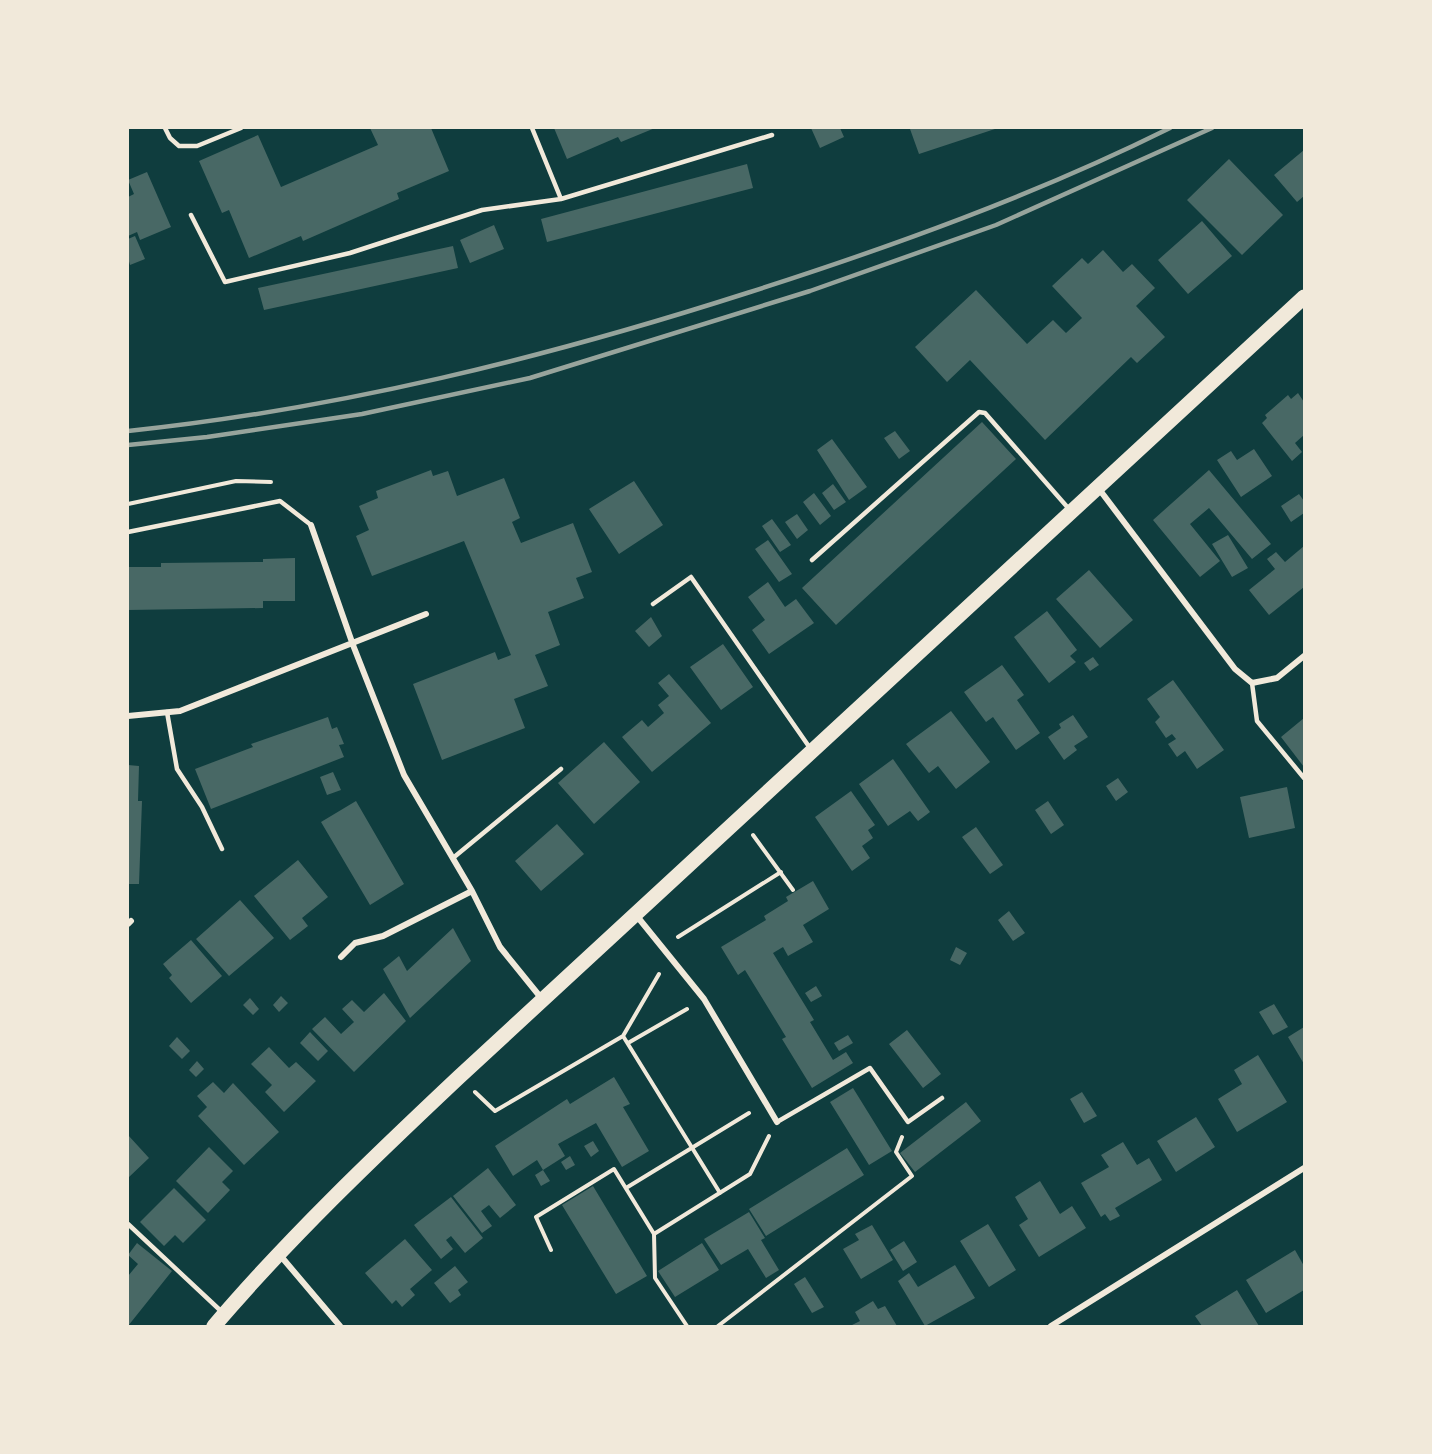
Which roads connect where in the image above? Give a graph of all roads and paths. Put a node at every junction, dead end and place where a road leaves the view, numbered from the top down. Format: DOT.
graph roads {
  1 [pos="165,128"];
  2 [pos="241,128"];
  3 [pos="532,128"];
  4 [pos="772,135"];
  5 [pos="561,199"];
  6 [pos="191,215"];
  7 [pos="1305,297"];
  8 [pos="1099,489"];
  9 [pos="1073,513"];
  10 [pos="311,525"];
  11 [pos="128,532"];
  12 [pos="812,560"];
  13 [pos="653,604"];
  14 [pos="426,614"];
  15 [pos="353,645"];
  16 [pos="1305,656"];
  17 [pos="1252,683"];
  18 [pos="167,712"];
  19 [pos="128,716"];
  20 [pos="812,751"];
  21 [pos="561,769"];
  22 [pos="1305,778"];
  23 [pos="740,817"];
  24 [pos="222,849"];
  25 [pos="453,858"];
  26 [pos="781,872"];
  27 [pos="793,890"];
  28 [pos="472,891"];
  29 [pos="635,914"];
  30 [pos="663,946"];
  31 [pos="670,954"];
  32 [pos="341,957"];
  33 [pos="542,999"];
  34 [pos="704,999"];
  35 [pos="623,1036"];
  36 [pos="628,1043"];
  37 [pos="459,1077"];
  38 [pos="942,1098"];
  39 [pos="766,1103"];
  40 [pos="777,1122"];
  41 [pos="908,1122"];
  42 [pos="692,1148"];
  43 [pos="1305,1168"];
  44 [pos="626,1188"];
  45 [pos="720,1193"];
  46 [pos="128,1224"];
  47 [pos="654,1234"];
  48 [pos="551,1250"];
  49 [pos="279,1254"];
  50 [pos="225,1314"];
  51 [pos="214,1326"];
  52 [pos="340,1326"];
  53 [pos="687,1326"];
  54 [pos="718,1326"];
  55 [pos="1051,1326"];
  1 -- 2 [label="lane"];
  3 -- 5 [label="lane"];
  4 -- 5 [label="lane"];
  5 -- 6 [label="lane"];
  7 -- 8 [label="main road"];
  8 -- 9 [label="main road"];
  8 -- 17 [label="street"];
  9 -- 12 [label="lane"];
  9 -- 20 [label="main road"];
  10 -- 11 [label="lane"];
  10 -- 15 [label="street"];
  13 -- 20 [label="lane"];
  14 -- 15 [label="street"];
  15 -- 18 [label="street"];
  15 -- 25 [label="street"];
  16 -- 17 [label="street"];
  17 -- 22 [label="lane"];
  18 -- 19 [label="street"];
  18 -- 24 [label="lane"];
  20 -- 23 [label="main road"];
  21 -- 25 [label="lane"];
  23 -- 26 [label="path"];
  23 -- 29 [label="main road"];
  25 -- 28 [label="street"];
  26 -- 27 [label="path"];
  26 -- 30 [label="path"];
  28 -- 32 [label="street"];
  28 -- 33 [label="street"];
  29 -- 30 [label="street"];
  29 -- 33 [label="main road"];
  30 -- 31 [label="street"];
  31 -- 34 [label="street"];
  31 -- 35 [label="path"];
  33 -- 37 [label="main road"];
  34 -- 36 [label="path"];
  34 -- 39 [label="street"];
  35 -- 36 [label="path"];
  35 -- 37 [label="path"];
  36 -- 42 [label="path"];
  37 -- 49 [label="main road"];
  38 -- 41 [label="lane"];
  39 -- 40 [label="street"];
  39 -- 42 [label="path"];
  40 -- 41 [label="lane"];
  40 -- 45 [label="path"];
  41 -- 54 [label="path"];
  42 -- 44 [label="path"];
  42 -- 45 [label="path"];
  43 -- 55 [label="street"];
  44 -- 47 [label="path"];
  44 -- 48 [label="path"];
  45 -- 47 [label="path"];
  46 -- 50 [label="lane"];
  47 -- 53 [label="path"];
  49 -- 50 [label="main road"];
  49 -- 52 [label="street"];
  50 -- 51 [label="main road"];
}
